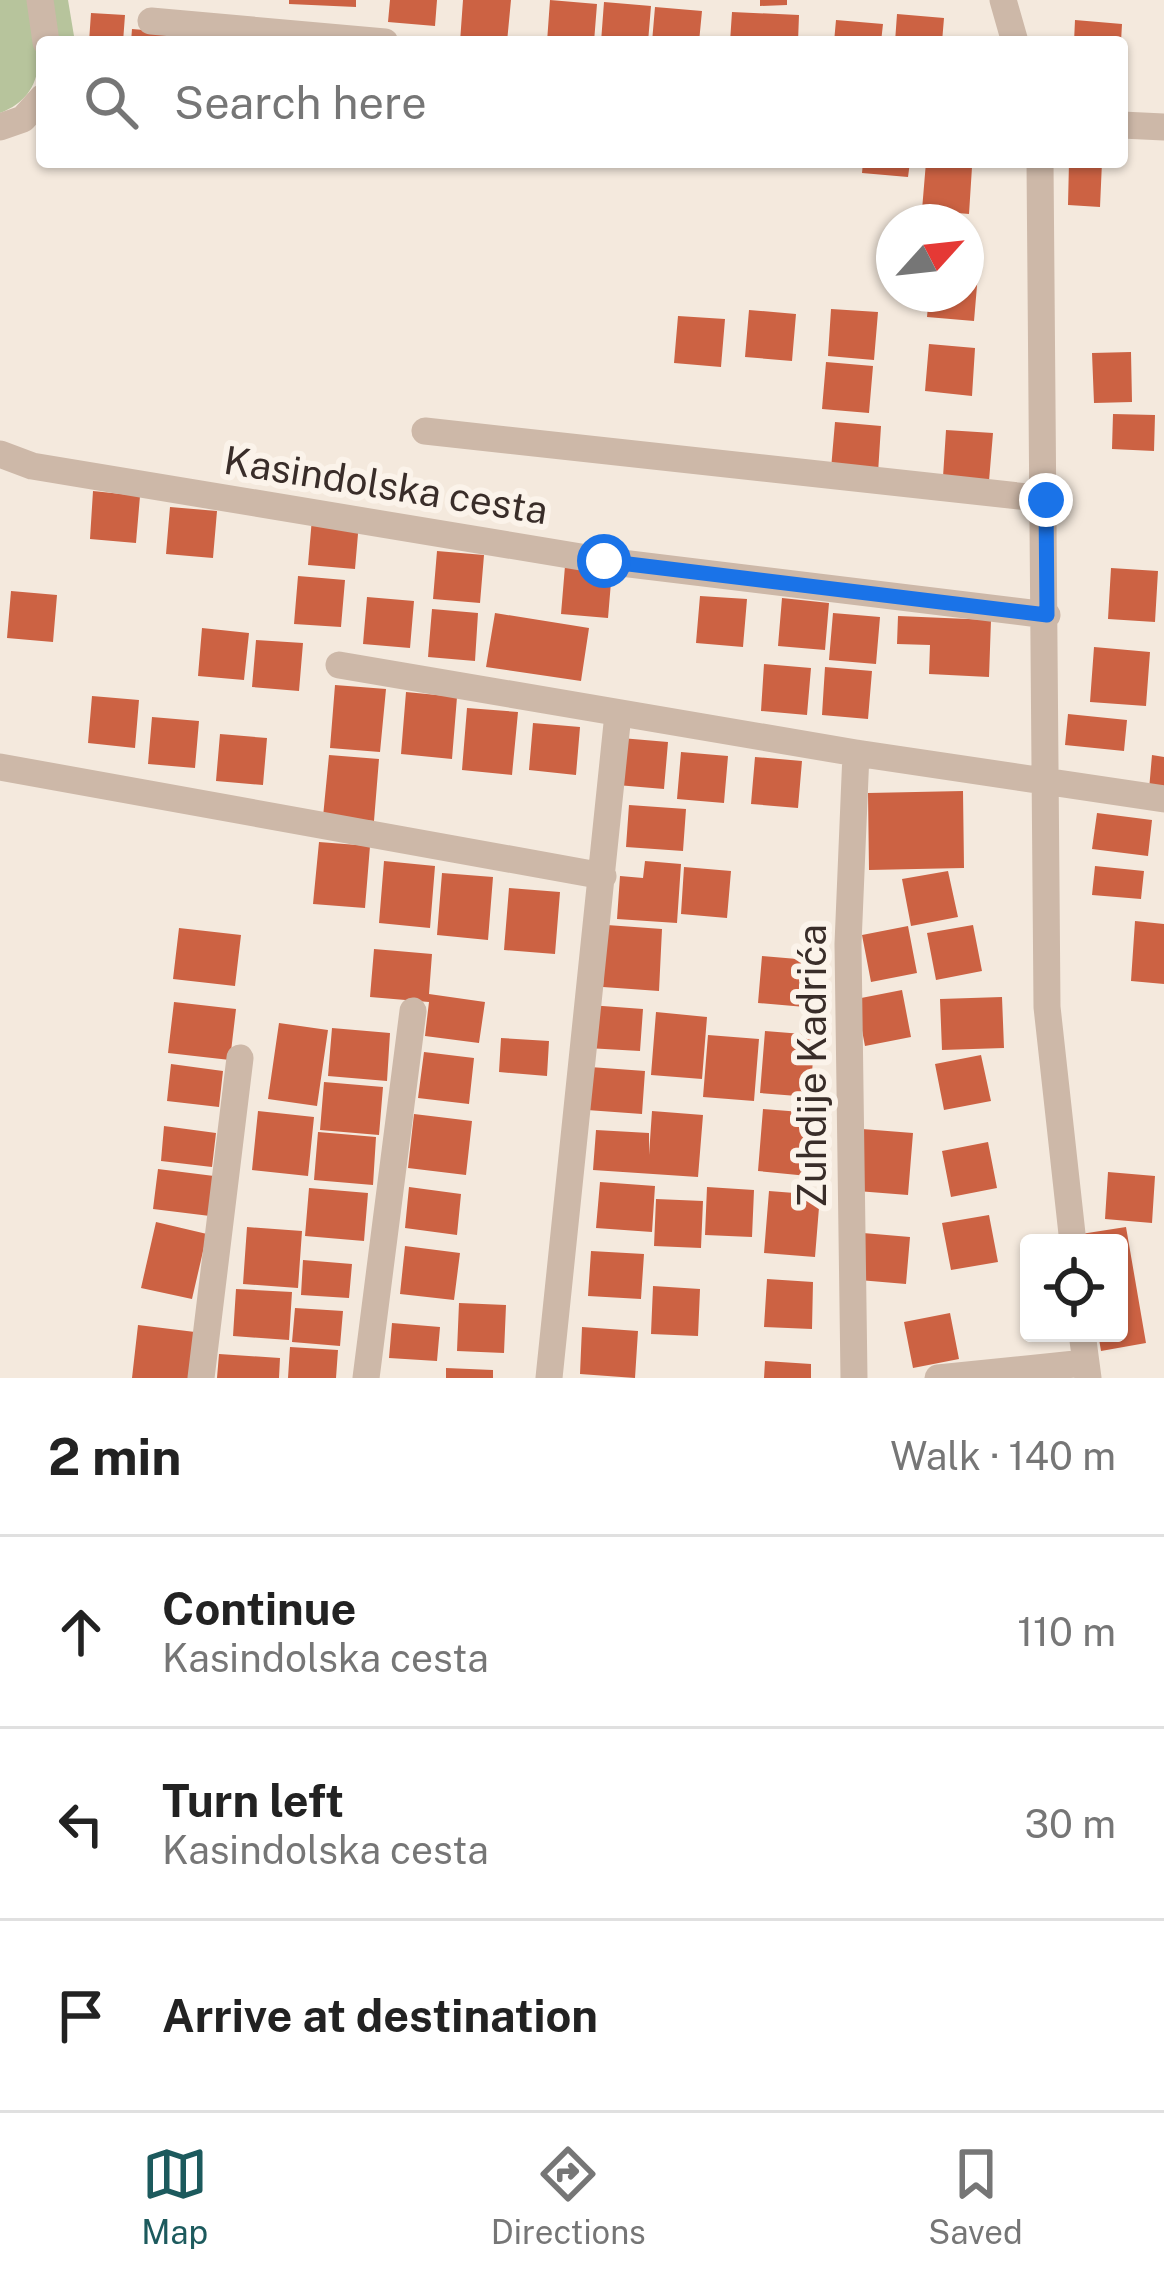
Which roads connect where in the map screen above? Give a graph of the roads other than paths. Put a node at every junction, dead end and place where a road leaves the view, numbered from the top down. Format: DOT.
graph roads {
  1 [pos="40,0"];
  2 [pos="1003,0"];
  3 [pos="151,21"];
  4 [pos="45,36"];
  5 [pos="318,36"];
  6 [pos="1013,36"];
  7 [pos="36,105"];
  8 [pos="1128,125"];
  9 [pos="0,127"];
  10 [pos="1164,128"];
  11 [pos="1040,168"];
  12 [pos="425,430"];
  13 [pos="0,454"];
  14 [pos="1046,500"];
  15 [pos="1047,615"];
  16 [pos="339,665"];
  17 [pos="618,714"];
  18 [pos="856,753"];
  19 [pos="0,767"];
  20 [pos="1045,781"];
  21 [pos="1164,799"];
  22 [pos="603,876"];
  23 [pos="413,1011"];
  24 [pos="240,1058"];
  25 [pos="1071,1234"];
  26 [pos="1087,1370"];
  27 [pos="201,1378"];
  28 [pos="366,1378"];
  29 [pos="549,1378"];
  30 [pos="854,1378"];
  31 [pos="938,1378"];
  1 -- 4 [label="street"];
  2 -- 6 [label="street"];
  3 -- 5 [label="street"];
  7 -- 9 [label="street"];
  8 -- 10 [label="street"];
  11 -- 14 [label="street"];
  12 -- 14 [label="street"];
  13 -- 15 [label="street, Kasindolska cesta"];
  14 -- 15 [label="street"];
  15 -- 20 [label="street"];
  16 -- 17 [label="street"];
  17 -- 18 [label="street"];
  17 -- 22 [label="street"];
  18 -- 20 [label="street"];
  18 -- 30 [label="street, Zuhdije Kadrića"];
  19 -- 22 [label="street"];
  20 -- 21 [label="street"];
  20 -- 25 [label="street"];
  22 -- 29 [label="street"];
  23 -- 28 [label="street"];
  24 -- 27 [label="street"];
  26 -- 31 [label="street"];
}
